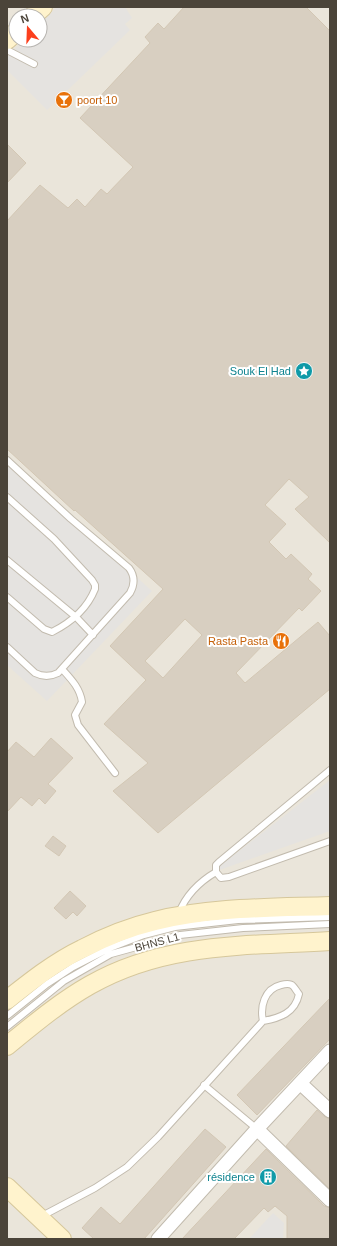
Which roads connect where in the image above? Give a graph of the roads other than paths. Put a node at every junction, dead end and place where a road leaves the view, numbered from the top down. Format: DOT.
graph roads {
  1 [pos="7,50"];
  2 [pos="34,64"];
  3 [pos="7,460"];
  4 [pos="7,497"];
  5 [pos="7,560"];
  6 [pos="7,597"];
  7 [pos="76,617"];
  8 [pos="93,635"];
  9 [pos="7,647"];
  10 [pos="62,669"];
  11 [pos="330,770"];
  12 [pos="115,773"];
  13 [pos="330,841"];
  14 [pos="216,872"];
  15 [pos="330,906"];
  16 [pos="178,916"];
  17 [pos="330,917"];
  18 [pos="330,924"];
  19 [pos="330,941"];
  20 [pos="7,1000"];
  21 [pos="7,1016"];
  22 [pos="263,1021"];
  23 [pos="7,1027"];
  24 [pos="7,1046"];
  25 [pos="330,1051"];
  26 [pos="300,1083"];
  27 [pos="204,1085"];
  28 [pos="330,1111"];
  29 [pos="257,1129"];
  30 [pos="7,1187"];
  31 [pos="330,1200"];
  32 [pos="40,1218"];
  33 [pos="62,1239"];
  34 [pos="158,1239"];
  1 -- 2 [label="lane"];
  3 -- 8 [label="lane"];
  4 -- 7 [label="lane"];
  5 -- 7 [label="lane"];
  6 -- 7 [label="lane"];
  7 -- 8 [label="lane"];
  8 -- 10 [label="lane"];
  9 -- 10 [label="lane"];
  10 -- 12 [label="lane"];
  11 -- 14 [label="lane"];
  13 -- 14 [label="lane"];
  14 -- 16 [label="lane"];
  15 -- 16 [label="street"];
  16 -- 20 [label="street"];
  17 -- 21 [label="lane, BHNS L1"];
  18 -- 23 [label="lane, BHNS L1"];
  19 -- 24 [label="street"];
  22 -- 22 [label="lane"];
  22 -- 27 [label="lane"];
  25 -- 26 [label="street"];
  26 -- 28 [label="street"];
  26 -- 29 [label="street"];
  27 -- 29 [label="lane"];
  27 -- 32 [label="lane"];
  29 -- 31 [label="street"];
  29 -- 34 [label="street"];
  30 -- 32 [label="street"];
  32 -- 33 [label="street"];
}
